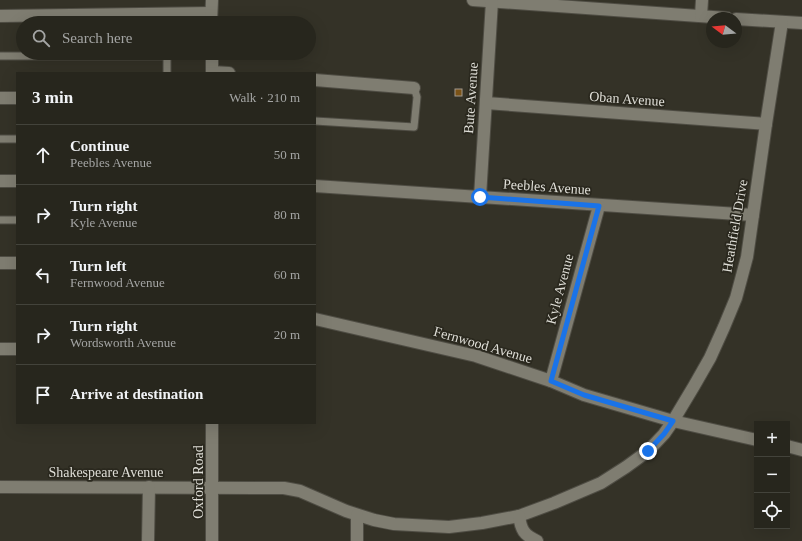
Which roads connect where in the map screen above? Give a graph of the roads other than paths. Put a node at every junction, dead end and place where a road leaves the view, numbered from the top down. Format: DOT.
graph roads {
  1 [pos="212,0"];
  2 [pos="473,0"];
  3 [pos="702,0"];
  4 [pos="492,1"];
  5 [pos="0,16"];
  6 [pos="16,16"];
  7 [pos="211,16"];
  8 [pos="701,16"];
  9 [pos="706,16"];
  10 [pos="742,19"];
  11 [pos="782,22"];
  12 [pos="802,23"];
  13 [pos="0,56"];
  14 [pos="16,56"];
  15 [pos="167,60"];
  16 [pos="212,60"];
  17 [pos="167,72"];
  18 [pos="212,72"];
  19 [pos="316,80"];
  20 [pos="414,88"];
  21 [pos="0,98"];
  22 [pos="16,98"];
  23 [pos="486,103"];
  24 [pos="316,121"];
  25 [pos="766,124"];
  26 [pos="0,139"];
  27 [pos="16,139"];
  28 [pos="0,181"];
  29 [pos="16,181"];
  30 [pos="316,186"];
  31 [pos="480,197"];
  32 [pos="599,206"];
  33 [pos="753,215"];
  34 [pos="0,220"];
  35 [pos="16,220"];
  36 [pos="0,263"];
  37 [pos="16,263"];
  38 [pos="316,319"];
  39 [pos="0,349"];
  40 [pos="16,349"];
  41 [pos="551,381"];
  42 [pos="673,421"];
  43 [pos="212,424"];
  44 [pos="754,439"];
  45 [pos="790,447"];
  46 [pos="802,450"];
  47 [pos="0,487"];
  48 [pos="149,487"];
  49 [pos="213,488"];
  50 [pos="357,515"];
  51 [pos="519,516"];
  52 [pos="525,538"];
  53 [pos="148,541"];
  54 [pos="212,541"];
  55 [pos="357,541"];
  56 [pos="537,541"];
  1 -- 7 [label="street"];
  2 -- 4 [label="street"];
  3 -- 8 [label="street"];
  4 -- 8 [label="street"];
  4 -- 23 [label="street, Bute Avenue"];
  5 -- 6 [label="street"];
  8 -- 9 [label="street"];
  10 -- 11 [label="street"];
  11 -- 12 [label="street"];
  11 -- 25 [label="street, Heathfield Drive"];
  13 -- 14 [label="lane"];
  15 -- 17 [label="lane"];
  16 -- 18 [label="street"];
  19 -- 20 [label="street"];
  20 -- 24 [label="lane"];
  21 -- 22 [label="street"];
  23 -- 25 [label="street, Oban Avenue"];
  23 -- 31 [label="street, Bute Avenue"];
  25 -- 33 [label="street, Heathfield Drive"];
  26 -- 27 [label="lane"];
  28 -- 29 [label="street"];
  30 -- 31 [label="street, Peebles Avenue"];
  31 -- 32 [label="street, Peebles Avenue"];
  32 -- 33 [label="street, Peebles Avenue"];
  32 -- 41 [label="street, Kyle Avenue"];
  33 -- 42 [label="street, Heathfield Drive"];
  34 -- 35 [label="lane"];
  36 -- 37 [label="street"];
  38 -- 41 [label="street, Fernwood Avenue"];
  39 -- 40 [label="street"];
  41 -- 42 [label="street, Fernwood Avenue"];
  42 -- 44 [label="street, Fernwood Avenue"];
  42 -- 51 [label="street, Heathfield Drive"];
  43 -- 49 [label="street, Oxford Road"];
  45 -- 46 [label="street"];
  47 -- 48 [label="street, Shakespeare Avenue"];
  48 -- 49 [label="street, Shakespeare Avenue"];
  48 -- 53 [label="street"];
  49 -- 50 [label="street"];
  49 -- 54 [label="street, Oxford Road"];
  50 -- 51 [label="street, Heathfield Drive"];
  50 -- 55 [label="street"];
  51 -- 52 [label="street"];
  52 -- 56 [label="street"];
}
